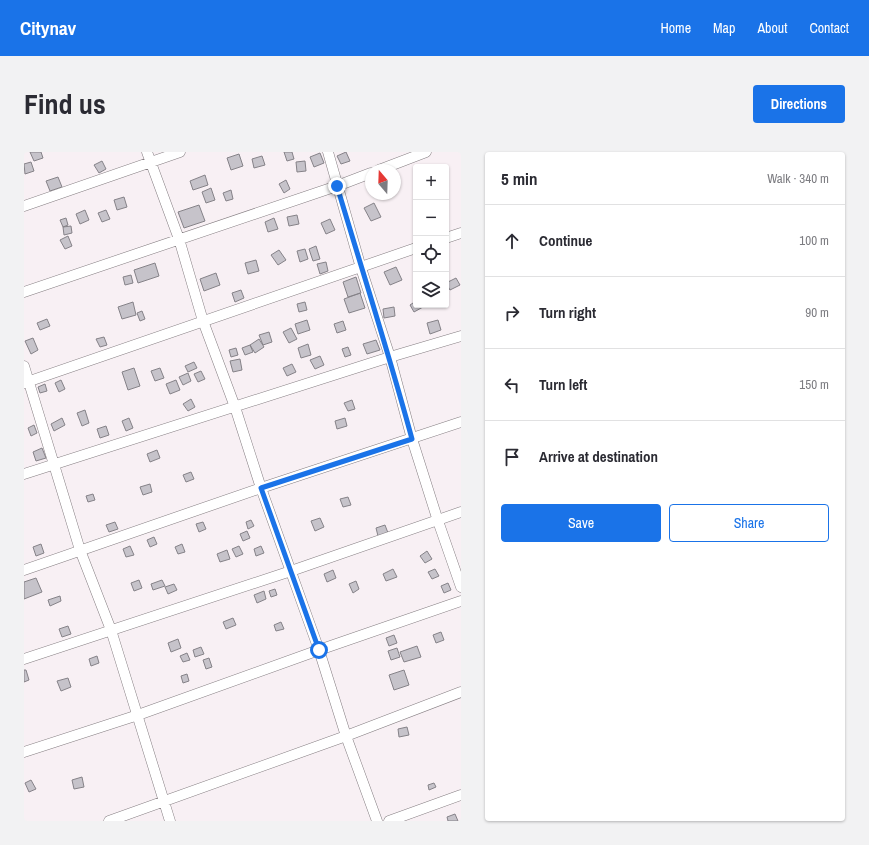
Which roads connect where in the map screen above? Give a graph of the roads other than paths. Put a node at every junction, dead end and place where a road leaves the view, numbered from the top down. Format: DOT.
graph roads {
  1 [pos="180,152"];
  2 [pos="328,152"];
  3 [pos="426,152"];
  4 [pos="149,157"];
  5 [pos="395,164"];
  6 [pos="365,175"];
  7 [pos="337,186"];
  8 [pos="24,206"];
  9 [pos="461,233"];
  10 [pos="449,237"];
  11 [pos="179,239"];
  12 [pos="413,249"];
  13 [pos="361,268"];
  14 [pos="24,292"];
  15 [pos="203,321"];
  16 [pos="461,336"];
  17 [pos="390,357"];
  18 [pos="24,366"];
  19 [pos="26,382"];
  20 [pos="235,407"];
  21 [pos="461,422"];
  22 [pos="412,439"];
  23 [pos="54,464"];
  24 [pos="24,474"];
  25 [pos="261,488"];
  26 [pos="461,512"];
  27 [pos="438,521"];
  28 [pos="80,550"];
  29 [pos="24,570"];
  30 [pos="291,571"];
  31 [pos="461,587"];
  32 [pos="461,601"];
  33 [pos="111,630"];
  34 [pos="319,650"];
  35 [pos="24,659"];
  36 [pos="461,692"];
  37 [pos="138,715"];
  38 [pos="346,736"];
  39 [pos="24,752"];
  40 [pos="461,795"];
  41 [pos="164,802"];
  42 [pos="109,821"];
  43 [pos="170,821"];
  44 [pos="377,821"];
  45 [pos="389,821"];
  1 -- 4 [label="street"];
  2 -- 7 [label="street"];
  3 -- 5 [label="street"];
  4 -- 8 [label="street"];
  4 -- 11 [label="street"];
  6 -- 7 [label="street"];
  7 -- 11 [label="street"];
  7 -- 13 [label="street"];
  9 -- 10 [label="street"];
  11 -- 14 [label="street"];
  11 -- 15 [label="street"];
  12 -- 13 [label="street"];
  13 -- 15 [label="street"];
  13 -- 17 [label="street"];
  15 -- 19 [label="street"];
  15 -- 20 [label="street"];
  16 -- 17 [label="street"];
  17 -- 20 [label="street"];
  17 -- 22 [label="street"];
  18 -- 19 [label="street"];
  19 -- 23 [label="street"];
  20 -- 23 [label="street"];
  20 -- 25 [label="street"];
  21 -- 22 [label="street"];
  22 -- 25 [label="street"];
  22 -- 27 [label="street"];
  23 -- 24 [label="street"];
  23 -- 28 [label="street"];
  25 -- 28 [label="street"];
  25 -- 30 [label="street"];
  26 -- 27 [label="street"];
  27 -- 30 [label="street"];
  27 -- 31 [label="street"];
  28 -- 29 [label="street"];
  28 -- 33 [label="street"];
  30 -- 33 [label="street"];
  30 -- 34 [label="street"];
  32 -- 34 [label="street"];
  33 -- 35 [label="street"];
  33 -- 37 [label="street"];
  34 -- 37 [label="street"];
  34 -- 38 [label="street"];
  36 -- 38 [label="street"];
  37 -- 39 [label="street"];
  37 -- 41 [label="street"];
  38 -- 41 [label="street"];
  38 -- 44 [label="street"];
  40 -- 45 [label="street"];
  41 -- 42 [label="street"];
  41 -- 43 [label="street"];
}
